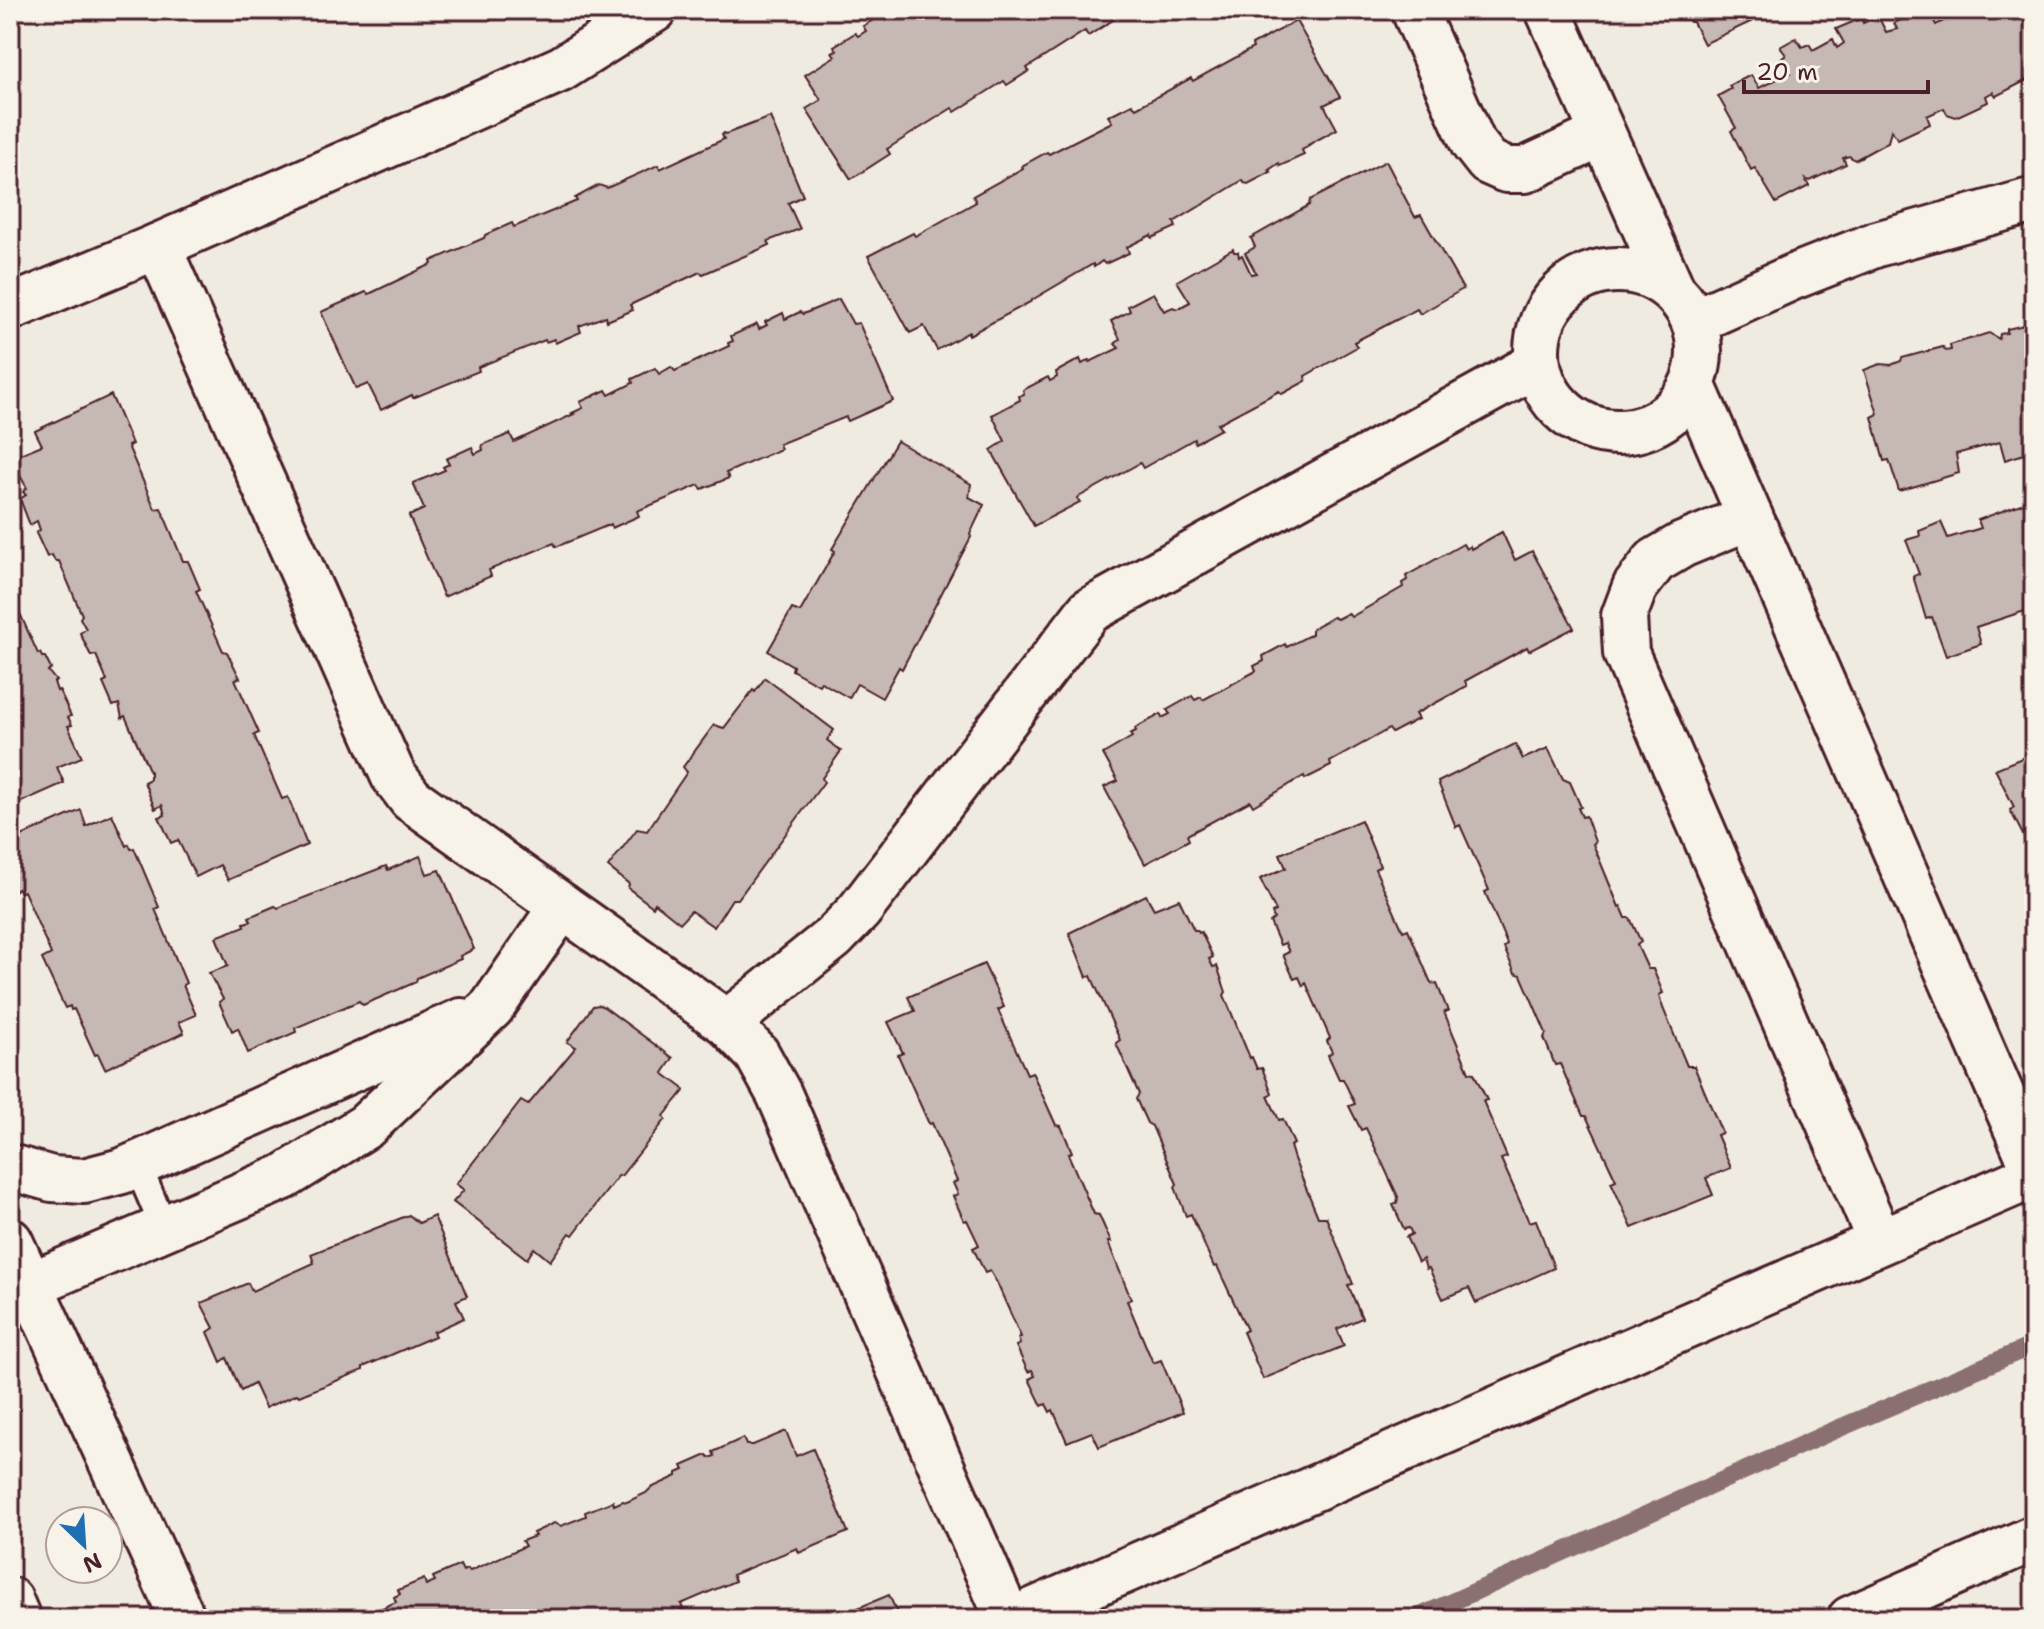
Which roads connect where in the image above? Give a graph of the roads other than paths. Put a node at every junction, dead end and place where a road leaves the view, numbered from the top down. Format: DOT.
graph roads {
  1 [pos="654,10"];
  2 [pos="1414,10"];
  3 [pos="1548,10"];
  4 [pos="1603,134"];
  5 [pos="2034,200"];
  6 [pos="158,246"];
  7 [pos="1683,305"];
  8 [pos="10,308"];
  9 [pos="1537,364"];
  10 [pos="1693,386"];
  11 [pos="1750,517"];
  12 [pos="562,906"];
  13 [pos="492,1007"];
  14 [pos="727,1023"];
  15 [pos="137,1164"];
  16 [pos="10,1167"];
  17 [pos="2034,1172"];
  18 [pos="164,1228"];
  19 [pos="10,1241"];
  20 [pos="1880,1241"];
  21 [pos="20,1280"];
  22 [pos="2034,1538"];
  23 [pos="10,1600"];
  24 [pos="18,1619"];
  25 [pos="183,1619"];
  26 [pos="1011,1619"];
  27 [pos="1850,1619"];
  1 -- 6 [label="street"];
  2 -- 4 [label="street"];
  3 -- 4 [label="street"];
  4 -- 7 [label="street"];
  5 -- 7 [label="street"];
  6 -- 8 [label="street"];
  6 -- 12 [label="street"];
  7 -- 9 [label="street"];
  7 -- 10 [label="street"];
  9 -- 10 [label="street"];
  9 -- 14 [label="street"];
  10 -- 11 [label="street"];
  11 -- 17 [label="street"];
  11 -- 20 [label="street"];
  12 -- 13 [label="street"];
  12 -- 14 [label="street"];
  13 -- 15 [label="street"];
  13 -- 18 [label="street"];
  14 -- 26 [label="street"];
  15 -- 16 [label="street"];
  15 -- 18 [label="lane"];
  17 -- 20 [label="street"];
  18 -- 21 [label="street"];
  19 -- 21 [label="street"];
  20 -- 26 [label="street"];
  21 -- 25 [label="street"];
  22 -- 27 [label="street"];
  23 -- 24 [label="street"];
}
